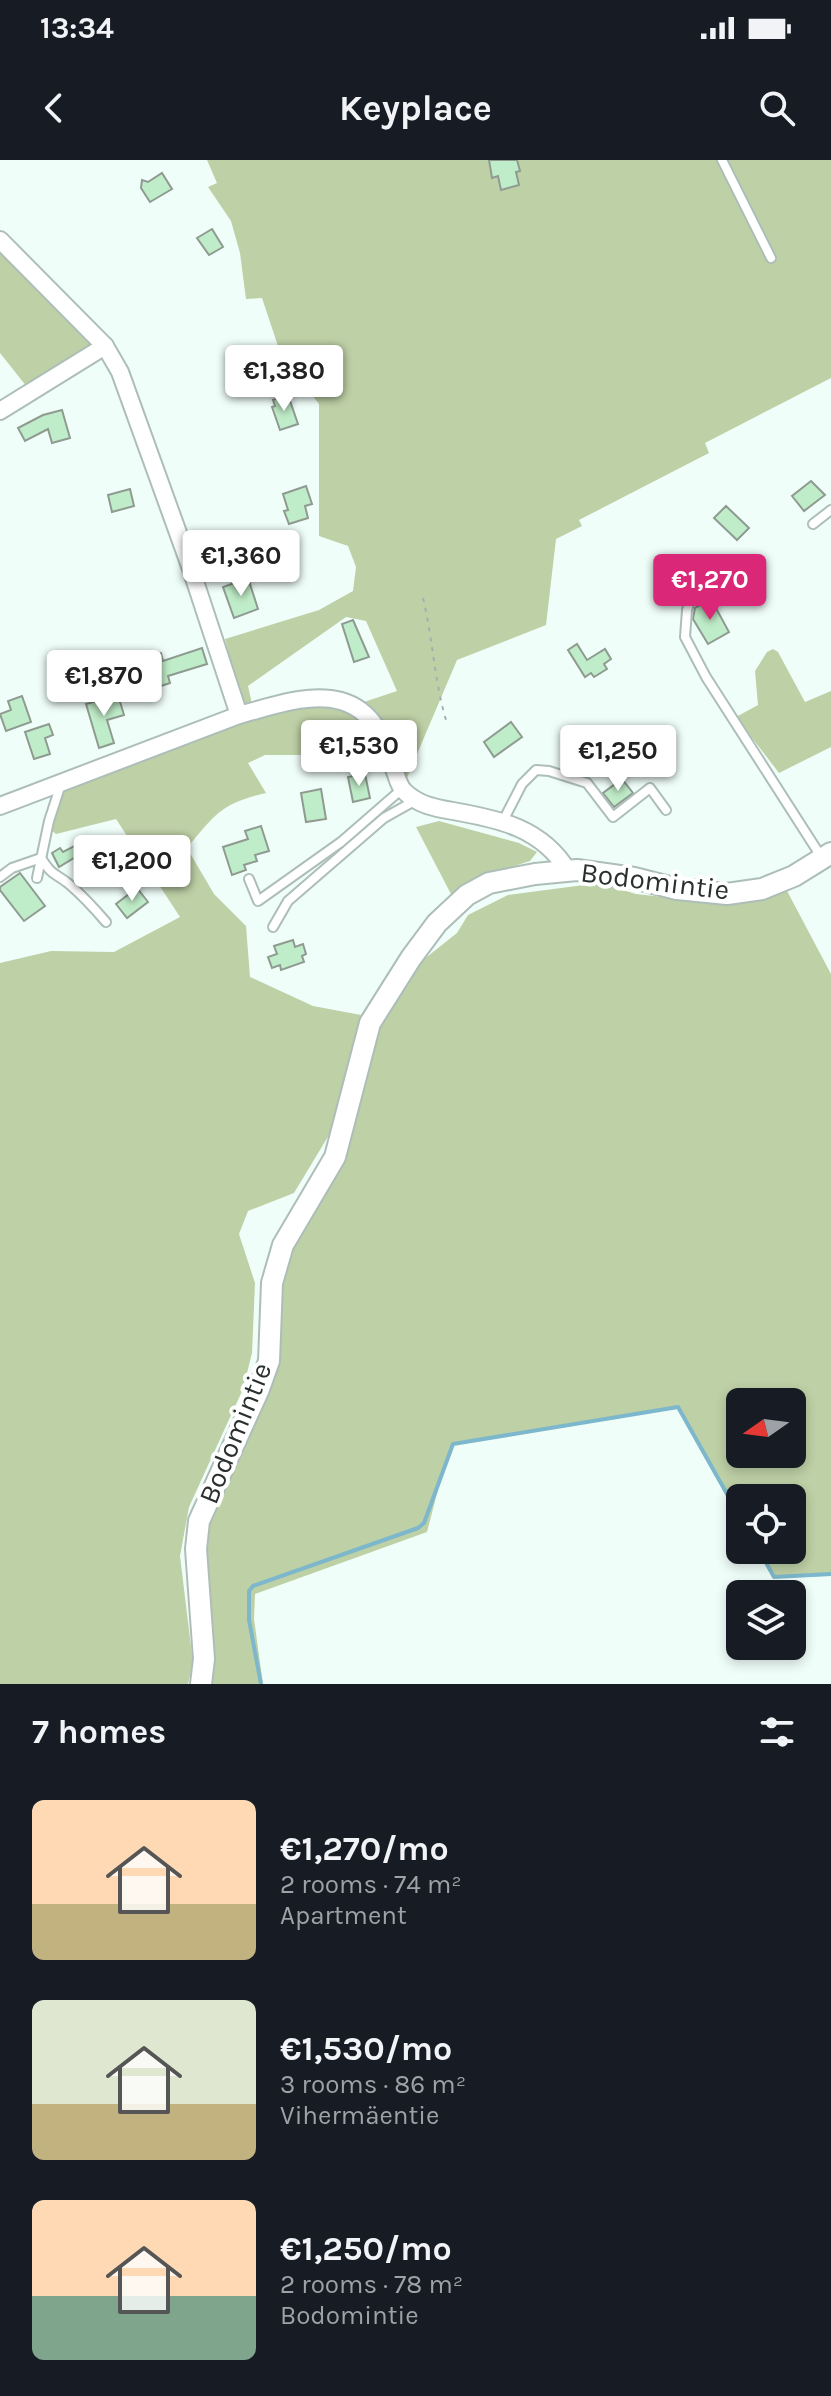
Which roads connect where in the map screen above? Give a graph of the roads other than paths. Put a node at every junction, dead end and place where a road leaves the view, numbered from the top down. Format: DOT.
graph roads {
  1 [pos="722,160"];
  2 [pos="0,240"];
  3 [pos="771,258"];
  4 [pos="105,346"];
  5 [pos="0,411"];
  6 [pos="831,510"];
  7 [pos="813,524"];
  8 [pos="694,588"];
  9 [pos="239,715"];
  10 [pos="61,784"];
  11 [pos="402,789"];
  12 [pos="416,800"];
  13 [pos="0,806"];
  14 [pos="666,810"];
  15 [pos="503,821"];
  16 [pos="826,855"];
  17 [pos="41,858"];
  18 [pos="568,871"];
  19 [pos="0,877"];
  20 [pos="37,878"];
  21 [pos="249,879"];
  22 [pos="106,922"];
  23 [pos="273,927"];
  24 [pos="201,1684"];
  1 -- 3 [label="lane"];
  2 -- 4 [label="street"];
  4 -- 5 [label="street"];
  4 -- 9 [label="street"];
  6 -- 7 [label="lane"];
  8 -- 16 [label="lane"];
  9 -- 10 [label="street"];
  9 -- 11 [label="street"];
  10 -- 13 [label="street"];
  10 -- 17 [label="lane"];
  11 -- 12 [label="street"];
  11 -- 21 [label="lane"];
  12 -- 15 [label="street"];
  12 -- 23 [label="lane"];
  14 -- 15 [label="lane"];
  15 -- 18 [label="street"];
  16 -- 18 [label="street, Bodomintie"];
  17 -- 19 [label="lane"];
  17 -- 20 [label="lane"];
  17 -- 22 [label="lane"];
  18 -- 24 [label="street, Bodomintie"];
}
